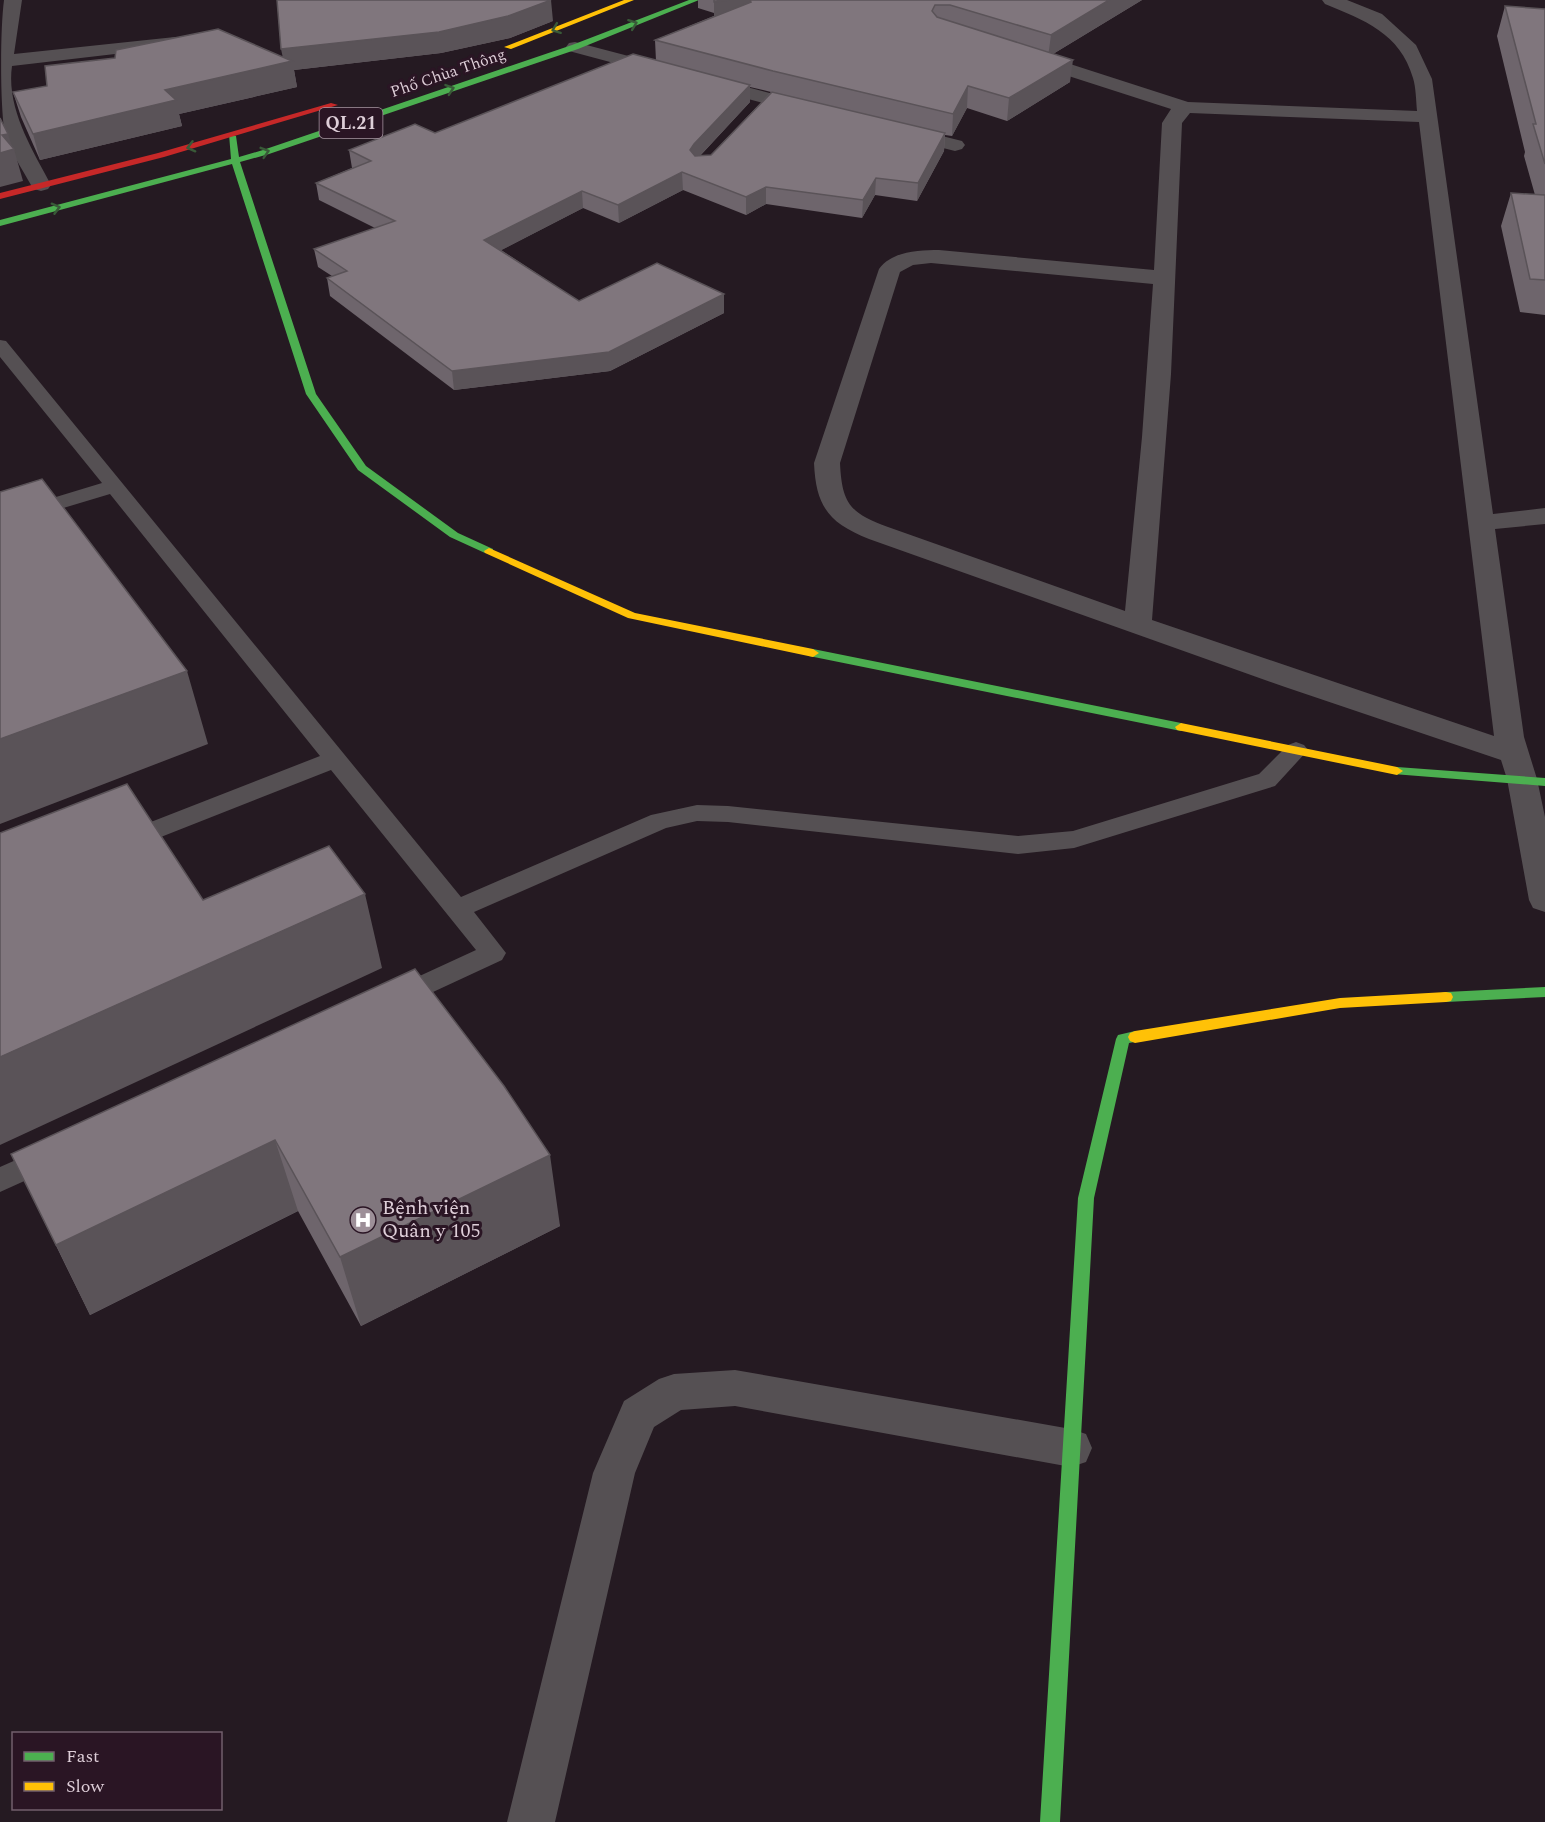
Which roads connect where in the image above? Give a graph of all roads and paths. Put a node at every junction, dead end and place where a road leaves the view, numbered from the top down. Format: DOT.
graph roads {
  1 [pos="13,0"];
  2 [pos="630,0"];
  3 [pos="695,0"];
  4 [pos="1331,0"];
  5 [pos="190,40"];
  6 [pos="575,47"];
  7 [pos="495,51"];
  8 [pos="3,52"];
  9 [pos="1010,52"];
  10 [pos="767,99"];
  11 [pos="348,100"];
  12 [pos="1184,107"];
  13 [pos="822,112"];
  14 [pos="751,116"];
  15 [pos="1428,117"];
  16 [pos="888,128"];
  17 [pos="232,136"];
  18 [pos="955,145"];
  19 [pos="235,160"];
  20 [pos="41,185"];
  21 [pos="0,196"];
  22 [pos="0,223"];
  23 [pos="1165,278"];
  24 [pos="0,345"];
  25 [pos="114,486"];
  26 [pos="1545,516"];
  27 [pos="0,521"];
  28 [pos="1482,523"];
  29 [pos="1138,625"];
  30 [pos="1296,750"];
  31 [pos="336,759"];
  32 [pos="1527,771"];
  33 [pos="108,849"];
  34 [pos="1545,900"];
  35 [pos="457,909"];
  36 [pos="1545,992"];
  37 [pos="375,1007"];
  38 [pos="75,1145"];
  39 [pos="0,1180"];
  40 [pos="1071,1448"];
  41 [pos="531,1822"];
  42 [pos="1050,1822"];
  1 -- 8 [label="street"];
  2 -- 7 [label="main road, Phố Chùa Thông, one-way"];
  6 -- 3 [label="main road, Phố Chùa Thông / QL.21, one-way"];
  4 -- 15 [label="street"];
  5 -- 8 [label="street"];
  6 -- 10 [label="street"];
  19 -- 6 [label="main road, Phố Chùa Thông / QL.21, one-way"];
  8 -- 20 [label="street"];
  9 -- 12 [label="street"];
  10 -- 13 [label="street"];
  10 -- 14 [label="street"];
  11 -- 17 [label="main road, QL.21"];
  12 -- 15 [label="street"];
  12 -- 23 [label="street"];
  15 -- 28 [label="street"];
  16 -- 18 [label="street"];
  17 -- 19 [label="main road"];
  17 -- 20 [label="main road, QL.21, one-way"];
  22 -- 19 [label="main road, Phố Chùa Thông / QL.21, one-way"];
  19 -- 30 [label="main road"];
  20 -- 21 [label="main road, QL.21"];
  23 -- 29 [label="street"];
  23 -- 29 [label="street"];
  24 -- 25 [label="lane"];
  25 -- 27 [label="lane"];
  25 -- 31 [label="lane"];
  26 -- 28 [label="street"];
  28 -- 32 [label="street"];
  29 -- 32 [label="street"];
  30 -- 32 [label="main road"];
  30 -- 35 [label="lane"];
  31 -- 33 [label="lane"];
  31 -- 35 [label="lane"];
  32 -- 34 [label="street"];
  35 -- 37 [label="lane"];
  36 -- 40 [label="main road"];
  38 -- 39 [label="lane"];
  40 -- 41 [label="street"];
  40 -- 42 [label="main road"];
}
